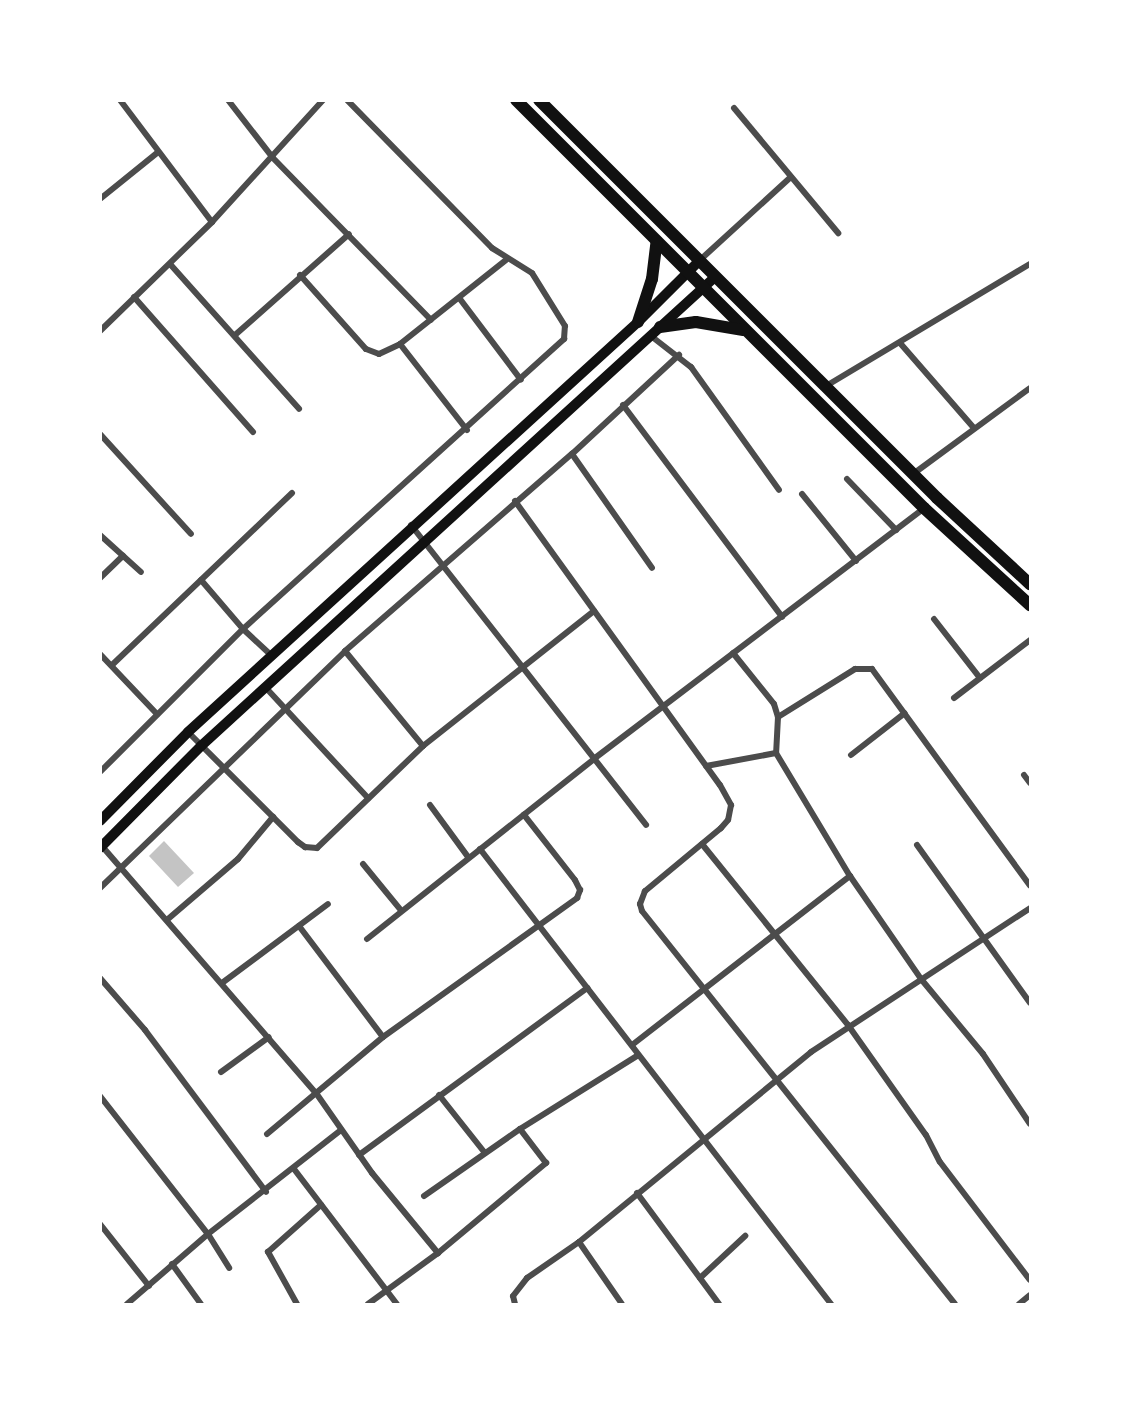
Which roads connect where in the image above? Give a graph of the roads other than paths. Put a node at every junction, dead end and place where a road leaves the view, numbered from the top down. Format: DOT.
graph roads {
  1 [pos="120,100"];
  2 [pos="228,100"];
  3 [pos="323,100"];
  4 [pos="347,100"];
  5 [pos="516,100"];
  6 [pos="539,100"];
  7 [pos="734,108"];
  8 [pos="157,153"];
  9 [pos="273,158"];
  10 [pos="791,177"];
  11 [pos="100,198"];
  12 [pos="212,222"];
  13 [pos="838,233"];
  14 [pos="349,234"];
  15 [pos="657,241"];
  16 [pos="506,260"];
  17 [pos="699,261"];
  18 [pos="170,264"];
  19 [pos="1030,264"];
  20 [pos="687,272"];
  21 [pos="300,275"];
  22 [pos="715,277"];
  23 [pos="702,288"];
  24 [pos="134,297"];
  25 [pos="460,299"];
  26 [pos="431,320"];
  27 [pos="638,322"];
  28 [pos="100,331"];
  29 [pos="656,331"];
  30 [pos="747,331"];
  31 [pos="235,335"];
  32 [pos="900,343"];
  33 [pos="400,345"];
  34 [pos="679,355"];
  35 [pos="521,380"];
  36 [pos="826,387"];
  37 [pos="1030,387"];
  38 [pos="622,405"];
  39 [pos="299,409"];
  40 [pos="973,427"];
  41 [pos="467,430"];
  42 [pos="253,432"];
  43 [pos="100,434"];
  44 [pos="572,454"];
  45 [pos="913,474"];
  46 [pos="847,479"];
  47 [pos="779,490"];
  48 [pos="292,493"];
  49 [pos="802,494"];
  50 [pos="515,501"];
  51 [pos="924,508"];
  52 [pos="411,525"];
  53 [pos="896,530"];
  54 [pos="191,534"];
  55 [pos="100,535"];
  56 [pos="423,540"];
  57 [pos="123,556"];
  58 [pos="856,561"];
  59 [pos="442,564"];
  60 [pos="652,568"];
  61 [pos="141,572"];
  62 [pos="100,578"];
  63 [pos="201,580"];
  64 [pos="1030,584"];
  65 [pos="1030,605"];
  66 [pos="594,611"];
  67 [pos="782,617"];
  68 [pos="934,619"];
  69 [pos="243,629"];
  70 [pos="1030,640"];
  71 [pos="345,651"];
  72 [pos="733,653"];
  73 [pos="100,654"];
  74 [pos="272,656"];
  75 [pos="112,664"];
  76 [pos="523,668"];
  77 [pos="980,678"];
  78 [pos="267,689"];
  79 [pos="954,698"];
  80 [pos="664,707"];
  81 [pos="286,709"];
  82 [pos="905,713"];
  83 [pos="157,714"];
  84 [pos="778,717"];
  85 [pos="188,732"];
  86 [pos="201,746"];
  87 [pos="423,746"];
  88 [pos="776,753"];
  89 [pos="851,755"];
  90 [pos="595,758"];
  91 [pos="706,766"];
  92 [pos="224,767"];
  93 [pos="100,772"];
  94 [pos="1024,775"];
  95 [pos="1030,783"];
  96 [pos="368,798"];
  97 [pos="430,805"];
  98 [pos="524,815"];
  99 [pos="273,817"];
  100 [pos="100,820"];
  101 [pos="646,825"];
  102 [pos="702,843"];
  103 [pos="917,845"];
  104 [pos="101,846"];
  105 [pos="480,849"];
  106 [pos="468,857"];
  107 [pos="363,864"];
  108 [pos="121,869"];
  109 [pos="850,876"];
  110 [pos="1030,886"];
  111 [pos="100,888"];
  112 [pos="328,904"];
  113 [pos="1030,908"];
  114 [pos="400,909"];
  115 [pos="168,919"];
  116 [pos="299,926"];
  117 [pos="537,926"];
  118 [pos="774,932"];
  119 [pos="367,939"];
  120 [pos="985,939"];
  121 [pos="100,978"];
  122 [pos="921,980"];
  123 [pos="222,983"];
  124 [pos="586,988"];
  125 [pos="703,989"];
  126 [pos="1030,1003"];
  127 [pos="848,1025"];
  128 [pos="268,1037"];
  129 [pos="383,1037"];
  130 [pos="632,1045"];
  131 [pos="637,1056"];
  132 [pos="221,1072"];
  133 [pos="775,1081"];
  134 [pos="316,1092"];
  135 [pos="439,1095"];
  136 [pos="100,1096"];
  137 [pos="1030,1124"];
  138 [pos="341,1130"];
  139 [pos="520,1130"];
  140 [pos="267,1134"];
  141 [pos="705,1141"];
  142 [pos="485,1153"];
  143 [pos="359,1155"];
  144 [pos="294,1168"];
  145 [pos="266,1192"];
  146 [pos="637,1193"];
  147 [pos="424,1196"];
  148 [pos="321,1205"];
  149 [pos="100,1224"];
  150 [pos="208,1234"];
  151 [pos="744,1236"];
  152 [pos="579,1242"];
  153 [pos="438,1253"];
  154 [pos="172,1264"];
  155 [pos="229,1268"];
  156 [pos="700,1278"];
  157 [pos="1030,1280"];
  158 [pos="149,1286"];
  159 [pos="387,1291"];
  160 [pos="1030,1295"];
  161 [pos="127,1305"];
  162 [pos="201,1305"];
  163 [pos="297,1305"];
  164 [pos="368,1305"];
  165 [pos="397,1305"];
  166 [pos="515,1305"];
  167 [pos="622,1305"];
  168 [pos="719,1305"];
  169 [pos="831,1305"];
  170 [pos="955,1305"];
  171 [pos="1019,1305"];
  1 -- 8 [label="street"];
  2 -- 9 [label="street"];
  3 -- 9 [label="street"];
  4 -- 16 [label="street"];
  5 -- 15 [label="main road"];
  6 -- 17 [label="main road"];
  7 -- 10 [label="street"];
  8 -- 11 [label="street"];
  8 -- 12 [label="street"];
  9 -- 12 [label="street"];
  9 -- 14 [label="street"];
  10 -- 13 [label="street"];
  10 -- 17 [label="street"];
  12 -- 18 [label="street"];
  14 -- 21 [label="street"];
  14 -- 26 [label="street"];
  15 -- 20 [label="main road"];
  15 -- 27 [label="main road"];
  16 -- 25 [label="street"];
  16 -- 35 [label="street"];
  17 -- 20 [label="main road"];
  17 -- 22 [label="main road"];
  18 -- 24 [label="street"];
  18 -- 31 [label="street"];
  19 -- 32 [label="street"];
  20 -- 23 [label="main road"];
  20 -- 27 [label="main road"];
  21 -- 31 [label="street"];
  21 -- 33 [label="street"];
  22 -- 23 [label="main road"];
  22 -- 36 [label="main road"];
  23 -- 29 [label="main road"];
  23 -- 30 [label="main road"];
  24 -- 28 [label="street"];
  24 -- 42 [label="street"];
  25 -- 26 [label="street"];
  25 -- 35 [label="street"];
  26 -- 33 [label="street"];
  27 -- 52 [label="main road"];
  29 -- 30 [label="main road"];
  29 -- 34 [label="street"];
  29 -- 56 [label="main road"];
  30 -- 51 [label="main road"];
  31 -- 39 [label="street"];
  32 -- 36 [label="street"];
  32 -- 40 [label="street"];
  33 -- 41 [label="street"];
  34 -- 38 [label="street"];
  34 -- 47 [label="street"];
  35 -- 41 [label="street"];
  36 -- 45 [label="main road"];
  37 -- 40 [label="street"];
  38 -- 44 [label="street"];
  38 -- 67 [label="street"];
  40 -- 45 [label="street"];
  41 -- 69 [label="street"];
  43 -- 54 [label="street"];
  44 -- 50 [label="street"];
  44 -- 60 [label="street"];
  45 -- 64 [label="main road"];
  46 -- 53 [label="street"];
  48 -- 63 [label="street"];
  49 -- 58 [label="street"];
  50 -- 59 [label="street"];
  50 -- 66 [label="street"];
  51 -- 53 [label="street"];
  51 -- 65 [label="main road"];
  52 -- 56 [label="street"];
  52 -- 74 [label="main road"];
  53 -- 58 [label="street"];
  55 -- 57 [label="street"];
  56 -- 59 [label="street"];
  56 -- 78 [label="main road"];
  57 -- 61 [label="street"];
  57 -- 62 [label="street"];
  58 -- 67 [label="street"];
  59 -- 71 [label="street"];
  59 -- 76 [label="street"];
  63 -- 69 [label="street"];
  63 -- 75 [label="street"];
  66 -- 76 [label="street"];
  66 -- 80 [label="street"];
  67 -- 72 [label="street"];
  68 -- 77 [label="street"];
  69 -- 74 [label="street"];
  69 -- 83 [label="street"];
  70 -- 77 [label="street"];
  71 -- 81 [label="street"];
  71 -- 87 [label="street"];
  72 -- 80 [label="street"];
  72 -- 84 [label="street"];
  73 -- 75 [label="street"];
  74 -- 85 [label="main road"];
  75 -- 83 [label="street"];
  76 -- 87 [label="street"];
  76 -- 90 [label="street"];
  77 -- 79 [label="street"];
  78 -- 81 [label="street"];
  78 -- 86 [label="main road"];
  80 -- 90 [label="street"];
  80 -- 91 [label="street"];
  81 -- 92 [label="street"];
  81 -- 96 [label="street"];
  82 -- 84 [label="street"];
  82 -- 89 [label="street"];
  82 -- 110 [label="street"];
  83 -- 93 [label="street"];
  84 -- 88 [label="street"];
  85 -- 86 [label="street"];
  85 -- 100 [label="main road"];
  86 -- 92 [label="street"];
  86 -- 104 [label="main road"];
  87 -- 96 [label="street"];
  88 -- 91 [label="street"];
  88 -- 109 [label="street"];
  90 -- 98 [label="street"];
  90 -- 101 [label="street"];
  91 -- 102 [label="street"];
  92 -- 99 [label="street"];
  92 -- 108 [label="street"];
  94 -- 95 [label="street"];
  96 -- 99 [label="street"];
  97 -- 106 [label="street"];
  98 -- 105 [label="street"];
  98 -- 117 [label="street"];
  99 -- 115 [label="street"];
  102 -- 118 [label="street"];
  102 -- 125 [label="street"];
  103 -- 120 [label="street"];
  104 -- 108 [label="street"];
  105 -- 106 [label="street"];
  105 -- 117 [label="street"];
  106 -- 114 [label="street"];
  107 -- 114 [label="street"];
  108 -- 111 [label="street"];
  108 -- 115 [label="street"];
  109 -- 118 [label="street"];
  109 -- 122 [label="street"];
  112 -- 116 [label="street"];
  113 -- 120 [label="street"];
  114 -- 119 [label="street"];
  115 -- 123 [label="street"];
  116 -- 123 [label="street"];
  116 -- 129 [label="street"];
  117 -- 124 [label="street"];
  117 -- 129 [label="street"];
  118 -- 125 [label="street"];
  118 -- 127 [label="street"];
  120 -- 122 [label="street"];
  120 -- 126 [label="street"];
  121 -- 145 [label="street"];
  122 -- 127 [label="street"];
  122 -- 137 [label="street"];
  123 -- 128 [label="street"];
  124 -- 130 [label="street"];
  124 -- 135 [label="street"];
  125 -- 130 [label="street"];
  125 -- 133 [label="street"];
  127 -- 133 [label="street"];
  127 -- 157 [label="street"];
  128 -- 132 [label="street"];
  128 -- 134 [label="street"];
  129 -- 134 [label="street"];
  130 -- 131 [label="street"];
  131 -- 139 [label="street"];
  131 -- 141 [label="street"];
  133 -- 141 [label="street"];
  133 -- 170 [label="street"];
  134 -- 138 [label="street"];
  134 -- 140 [label="street"];
  135 -- 142 [label="street"];
  135 -- 143 [label="street"];
  136 -- 150 [label="street"];
  138 -- 143 [label="street"];
  138 -- 144 [label="street"];
  139 -- 142 [label="street"];
  139 -- 153 [label="street"];
  141 -- 146 [label="street"];
  141 -- 169 [label="street"];
  142 -- 147 [label="street"];
  143 -- 153 [label="street"];
  144 -- 145 [label="street"];
  144 -- 148 [label="street"];
  145 -- 150 [label="street"];
  146 -- 152 [label="street"];
  146 -- 156 [label="street"];
  148 -- 159 [label="street"];
  148 -- 163 [label="street"];
  149 -- 158 [label="street"];
  150 -- 154 [label="street"];
  150 -- 155 [label="street"];
  151 -- 156 [label="street"];
  152 -- 166 [label="street"];
  152 -- 167 [label="street"];
  153 -- 159 [label="street"];
  154 -- 158 [label="street"];
  154 -- 162 [label="street"];
  156 -- 168 [label="street"];
  158 -- 161 [label="street"];
  159 -- 164 [label="street"];
  159 -- 165 [label="street"];
  160 -- 171 [label="street"];
}
